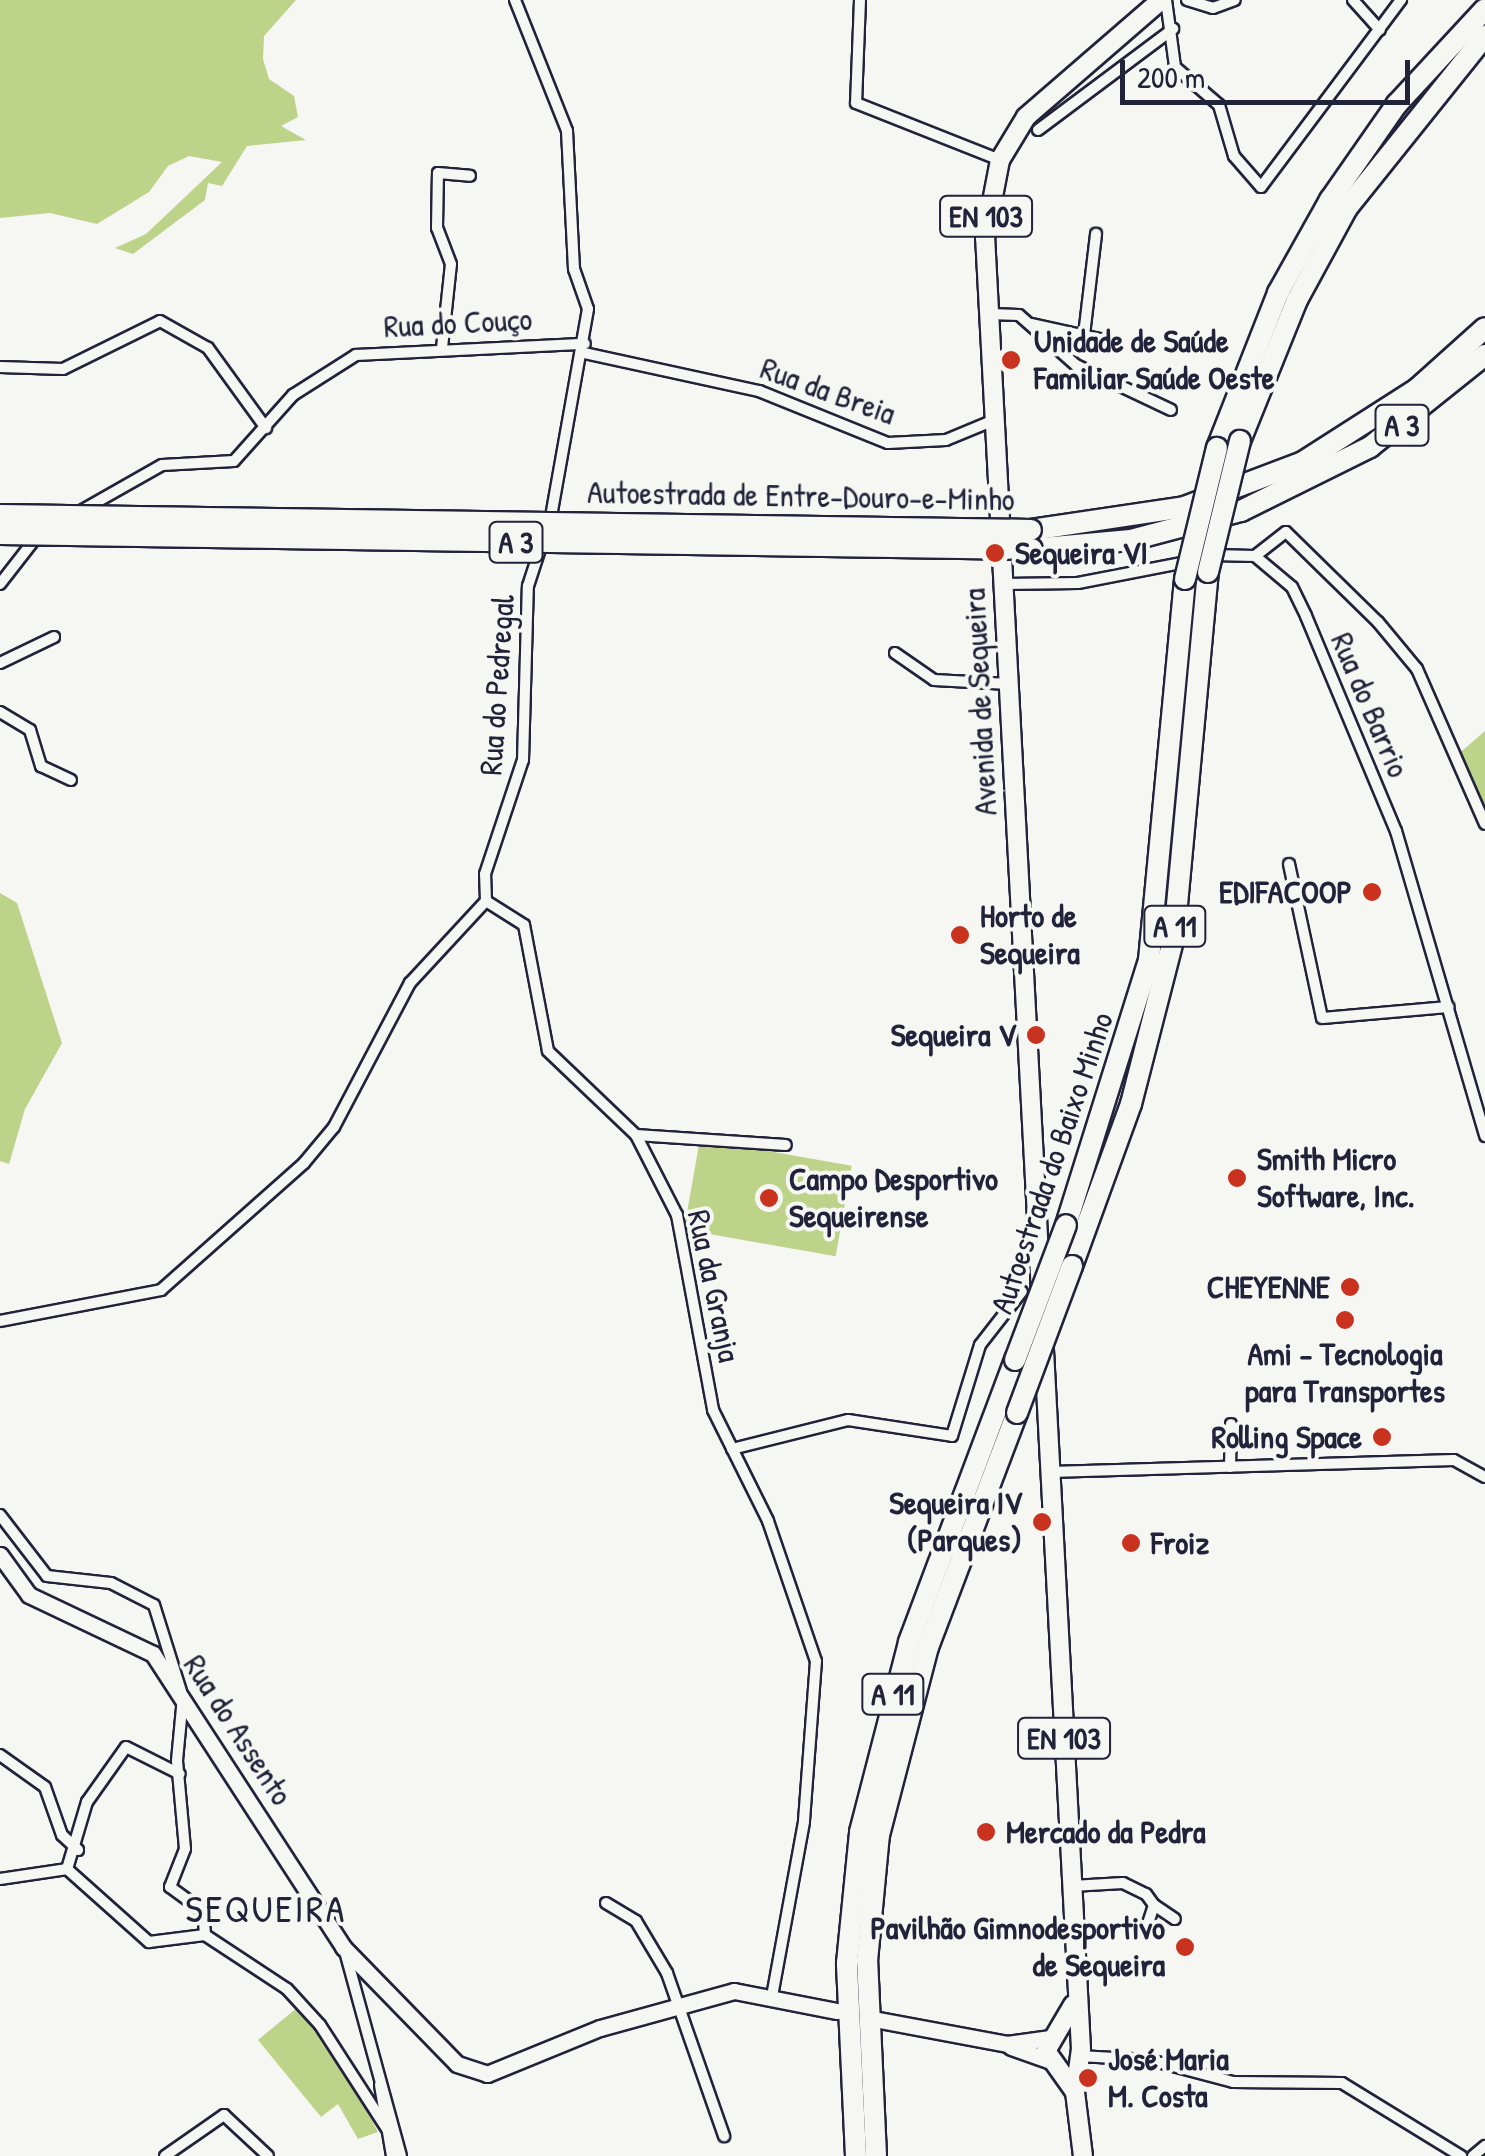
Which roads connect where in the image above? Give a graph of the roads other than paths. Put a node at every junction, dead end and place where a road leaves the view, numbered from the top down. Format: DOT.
graph roads {
  1 [pos="515,0"];
  2 [pos="860,0"];
  3 [pos="1164,0"];
  4 [pos="1187,0"];
  5 [pos="1235,0"];
  6 [pos="1353,0"];
  7 [pos="1401,0"];
  8 [pos="1485,9"];
  9 [pos="1172,29"];
  10 [pos="1380,30"];
  11 [pos="1485,36"];
  12 [pos="1038,130"];
  13 [pos="1000,160"];
  14 [pos="470,176"];
  15 [pos="1096,234"];
  16 [pos="989,314"];
  17 [pos="1030,324"];
  18 [pos="1485,328"];
  19 [pos="1084,336"];
  20 [pos="1108,341"];
  21 [pos="442,348"];
  22 [pos="585,349"];
  23 [pos="1485,355"];
  24 [pos="0,368"];
  25 [pos="1171,410"];
  26 [pos="994,420"];
  27 [pos="266,428"];
  28 [pos="0,515"];
  29 [pos="0,534"];
  30 [pos="1032,539"];
  31 [pos="1255,556"];
  32 [pos="0,584"];
  33 [pos="1004,584"];
  34 [pos="54,637"];
  35 [pos="895,653"];
  36 [pos="0,663"];
  37 [pos="1009,684"];
  38 [pos="0,712"];
  39 [pos="71,780"];
  40 [pos="1485,824"];
  41 [pos="1290,864"];
  42 [pos="486,901"];
  43 [pos="1449,1007"];
  44 [pos="636,1136"];
  45 [pos="1485,1136"];
  46 [pos="786,1145"];
  47 [pos="1022,1291"];
  48 [pos="0,1321"];
  49 [pos="1231,1424"];
  50 [pos="732,1448"];
  51 [pos="1230,1467"];
  52 [pos="1050,1472"];
  53 [pos="1485,1478"];
  54 [pos="0,1515"];
  55 [pos="0,1555"];
  56 [pos="183,1694"];
  57 [pos="0,1755"];
  58 [pos="180,1774"];
  59 [pos="78,1850"];
  60 [pos="67,1869"];
  61 [pos="0,1879"];
  62 [pos="1072,1886"];
  63 [pos="606,1903"];
  64 [pos="1154,1905"];
  65 [pos="1175,1920"];
  66 [pos="1146,1932"];
  67 [pos="205,1936"];
  68 [pos="343,1947"];
  69 [pos="378,1985"];
  70 [pos="772,1997"];
  71 [pos="366,2002"];
  72 [pos="677,2004"];
  73 [pos="837,2011"];
  74 [pos="879,2020"];
  75 [pos="1008,2044"];
  76 [pos="1073,2046"];
  77 [pos="1054,2062"];
  78 [pos="382,2079"];
  79 [pos="1075,2092"];
  80 [pos="387,2129"];
  81 [pos="724,2136"];
  82 [pos="1485,2146"];
  83 [pos="165,2156"];
  84 [pos="268,2156"];
  85 [pos="392,2156"];
  86 [pos="400,2156"];
  87 [pos="856,2156"];
  88 [pos="876,2156"];
  89 [pos="1083,2156"];
  90 [pos="1461,2156"];
  91 [pos="1472,2156"];
  1 -- 22 [label="street, Rua do Pedregal"];
  2 -- 13 [label="street"];
  3 -- 9 [label="street"];
  3 -- 13 [label="main road, Avenida de Sequeira / EN 103"];
  4 -- 5 [label="street"];
  6 -- 10 [label="street"];
  7 -- 10 [label="street"];
  8 -- 87 [label="highway, Autoestrada do Baixo Minho / A 11, bridge"];
  9 -- 10 [label="street"];
  9 -- 12 [label="street"];
  11 -- 88 [label="highway, Autoestrada do Baixo Minho / A 11, bridge"];
  13 -- 16 [label="main road, Avenida de Sequeira / EN 103"];
  14 -- 21 [label="street"];
  15 -- 19 [label="street"];
  16 -- 17 [label="street"];
  16 -- 26 [label="main road, Avenida de Sequeira / EN 103"];
  17 -- 19 [label="street"];
  17 -- 25 [label="street"];
  18 -- 30 [label="highway, Autoestrada de Entre-Douro-e-Minho / A 3"];
  19 -- 20 [label="street"];
  21 -- 22 [label="street, Rua do Couço"];
  21 -- 27 [label="street, Rua do Couço"];
  22 -- 26 [label="street, Rua da Breia"];
  22 -- 42 [label="street, Rua do Pedregal"];
  23 -- 30 [label="highway, Autoestrada de Entre-Douro-e-Minho / A 3"];
  24 -- 27 [label="street"];
  26 -- 33 [label="main road, Avenida de Sequeira / EN 103"];
  27 -- 32 [label="street, Rua do Couço"];
  28 -- 30 [label="highway, Autoestrada de Entre-Douro-e-Minho / A 3, bridge"];
  29 -- 30 [label="highway, Autoestrada de Entre-Douro-e-Minho / A 3, bridge"];
  31 -- 33 [label="street"];
  31 -- 40 [label="street"];
  31 -- 43 [label="street, Rua do Barrio"];
  33 -- 37 [label="main road, Avenida de Sequeira / EN 103"];
  34 -- 36 [label="street"];
  35 -- 37 [label="street"];
  37 -- 52 [label="main road, Avenida de Sequeira / EN 103"];
  38 -- 39 [label="street"];
  41 -- 43 [label="street"];
  42 -- 44 [label="street, Rua da Granja"];
  42 -- 48 [label="street"];
  43 -- 45 [label="street, Rua do Barrio"];
  44 -- 46 [label="street"];
  44 -- 50 [label="street, Rua da Granja"];
  47 -- 50 [label="street"];
  49 -- 51 [label="street"];
  50 -- 70 [label="street, Rua da Granja"];
  51 -- 52 [label="street"];
  51 -- 53 [label="street"];
  52 -- 62 [label="main road, EN 103"];
  54 -- 56 [label="street"];
  55 -- 56 [label="street, Rua do Assento"];
  56 -- 58 [label="street"];
  56 -- 68 [label="street, Rua do Assento"];
  57 -- 59 [label="street"];
  58 -- 59 [label="street"];
  58 -- 67 [label="street"];
  59 -- 60 [label="street"];
  60 -- 61 [label="street"];
  60 -- 67 [label="street"];
  62 -- 64 [label="street"];
  62 -- 76 [label="main road, EN 103"];
  63 -- 72 [label="street"];
  64 -- 65 [label="street"];
  64 -- 66 [label="street"];
  67 -- 80 [label="street"];
  68 -- 69 [label="street, Rua do Assento"];
  68 -- 71 [label="street"];
  69 -- 71 [label="street"];
  69 -- 72 [label="street, Rua do Assento"];
  70 -- 72 [label="street, Rua do Assento"];
  70 -- 73 [label="street, Rua do Assento"];
  71 -- 78 [label="street"];
  72 -- 81 [label="street"];
  74 -- 75 [label="street"];
  75 -- 76 [label="street"];
  75 -- 77 [label="street"];
  76 -- 77 [label="main road"];
  76 -- 77 [label="main road"];
  76 -- 79 [label="main road"];
  76 -- 90 [label="street"];
  77 -- 79 [label="main road"];
  78 -- 80 [label="street"];
  78 -- 86 [label="street"];
  79 -- 89 [label="main road"];
  80 -- 85 [label="street"];
  82 -- 91 [label="street"];
  83 -- 84 [label="street"];
}
